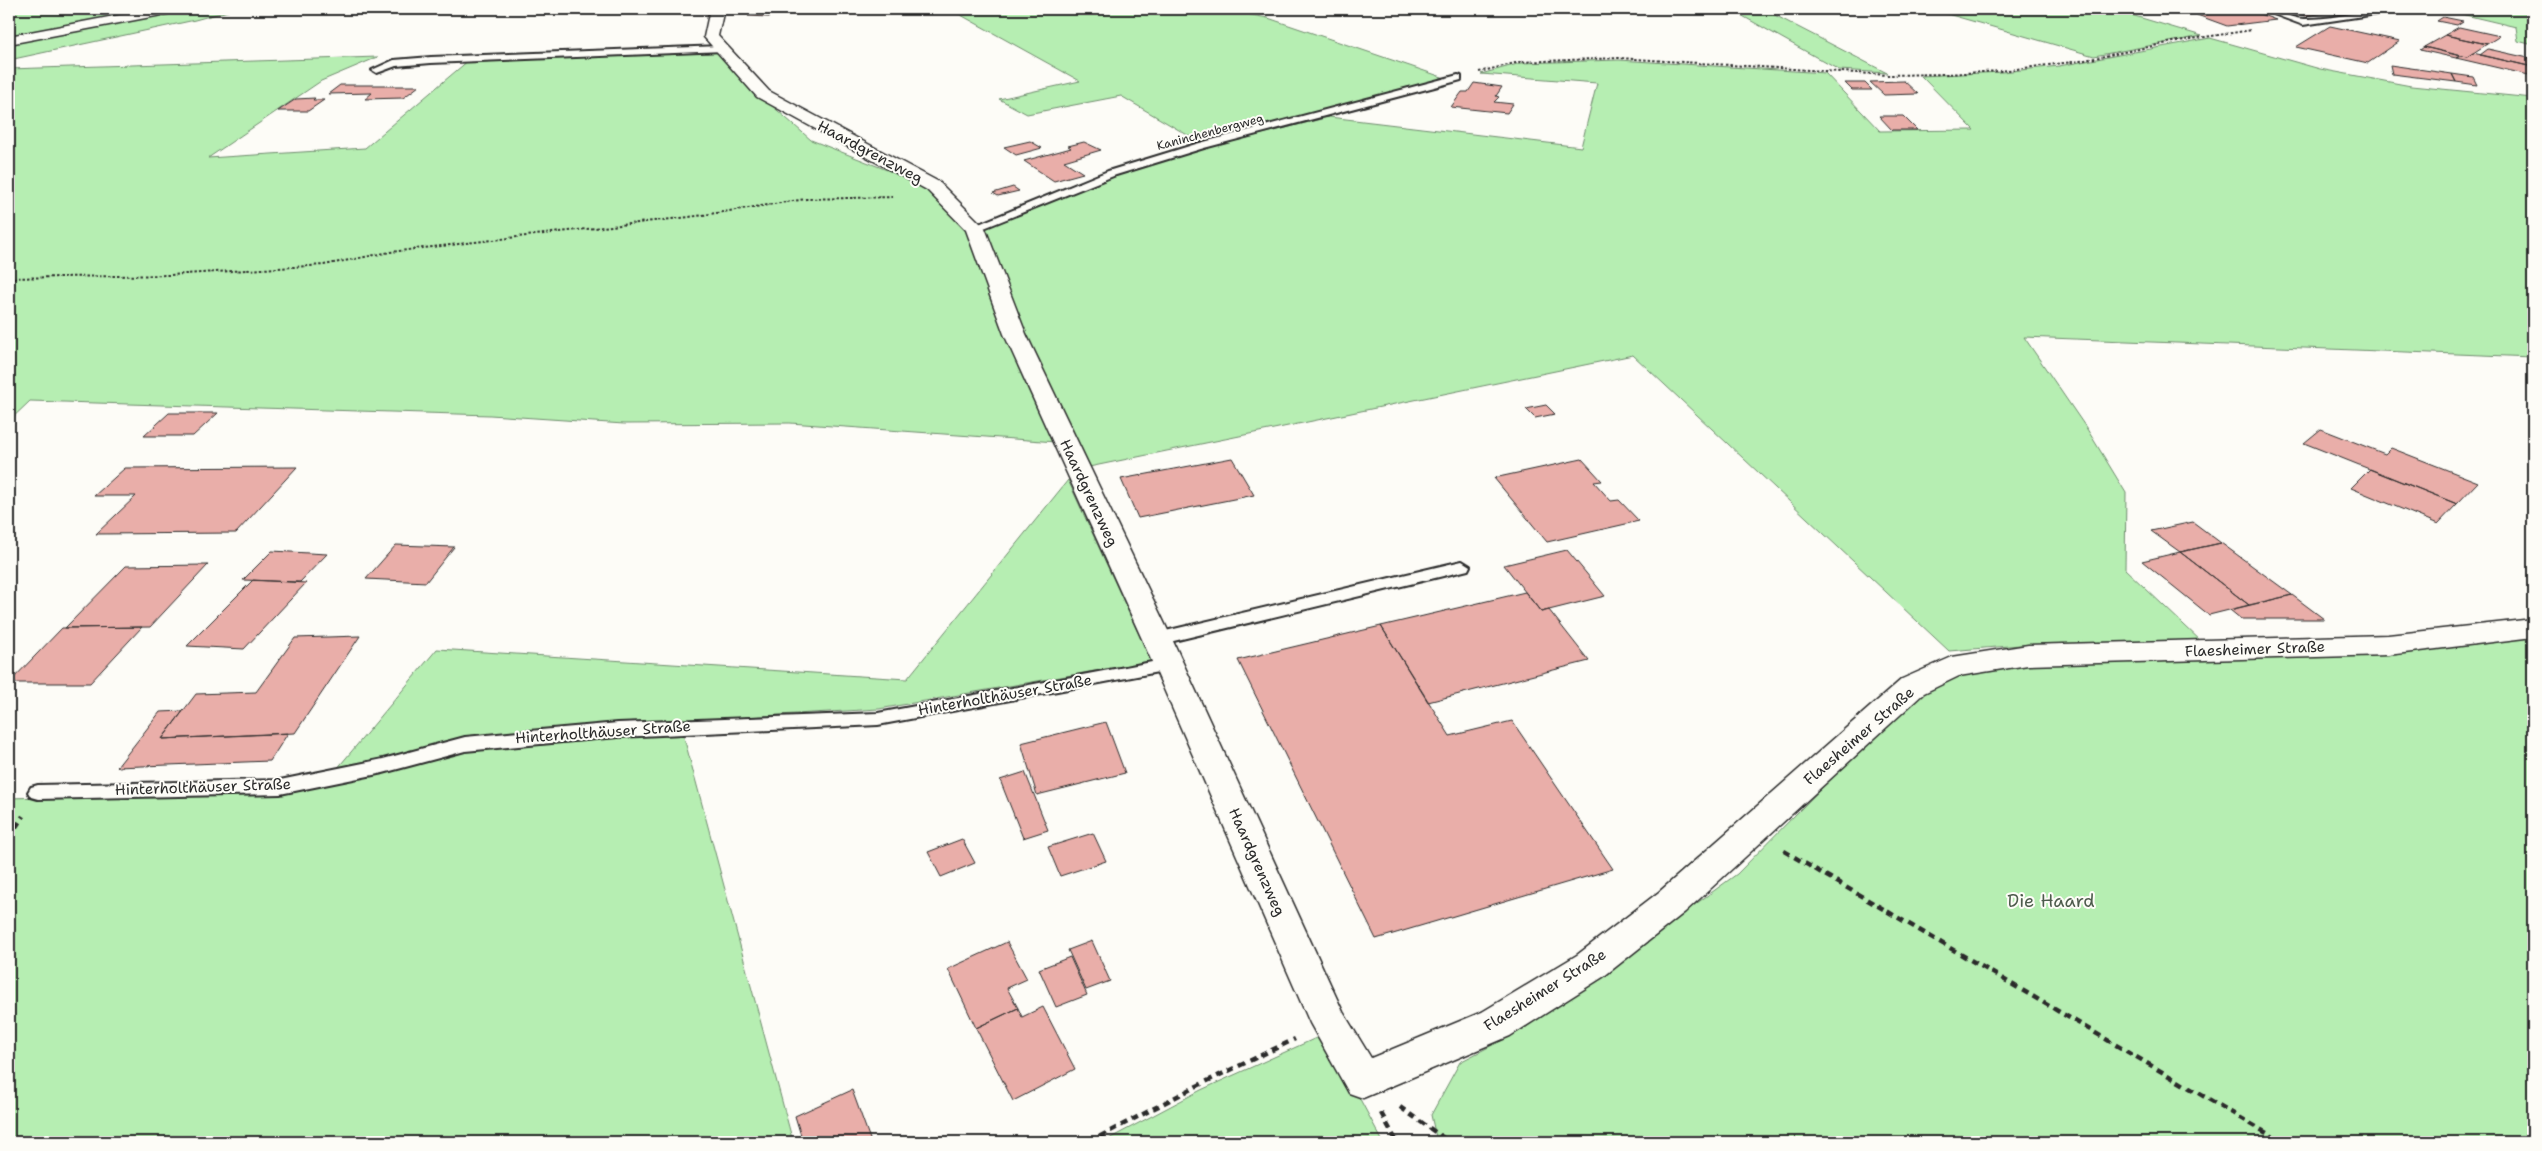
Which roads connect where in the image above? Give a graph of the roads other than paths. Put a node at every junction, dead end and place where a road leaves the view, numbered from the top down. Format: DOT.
graph roads {
  1 [pos="172,9"];
  2 [pos="716,9"];
  3 [pos="2264,9"];
  4 [pos="2397,9"];
  5 [pos="9,40"];
  6 [pos="721,49"];
  7 [pos="377,70"];
  8 [pos="1458,78"];
  9 [pos="976,228"];
  10 [pos="1462,566"];
  11 [pos="2533,628"];
  12 [pos="1162,652"];
  13 [pos="38,792"];
  14 [pos="1362,1080"];
  1 -- 5 [label="street"];
  2 -- 6 [label="street, Haardgrenzweg"];
  3 -- 4 [label="lane"];
  6 -- 7 [label="lane"];
  6 -- 9 [label="street, Haardgrenzweg"];
  8 -- 9 [label="lane, Kaninchenbergweg"];
  9 -- 12 [label="street, Haardgrenzweg"];
  10 -- 12 [label="lane, Hinterholthäuser Straße"];
  11 -- 14 [label="street, Flaesheimer Straße"];
  12 -- 13 [label="lane, Hinterholthäuser Straße"];
  12 -- 14 [label="street, Haardgrenzweg"];
}
